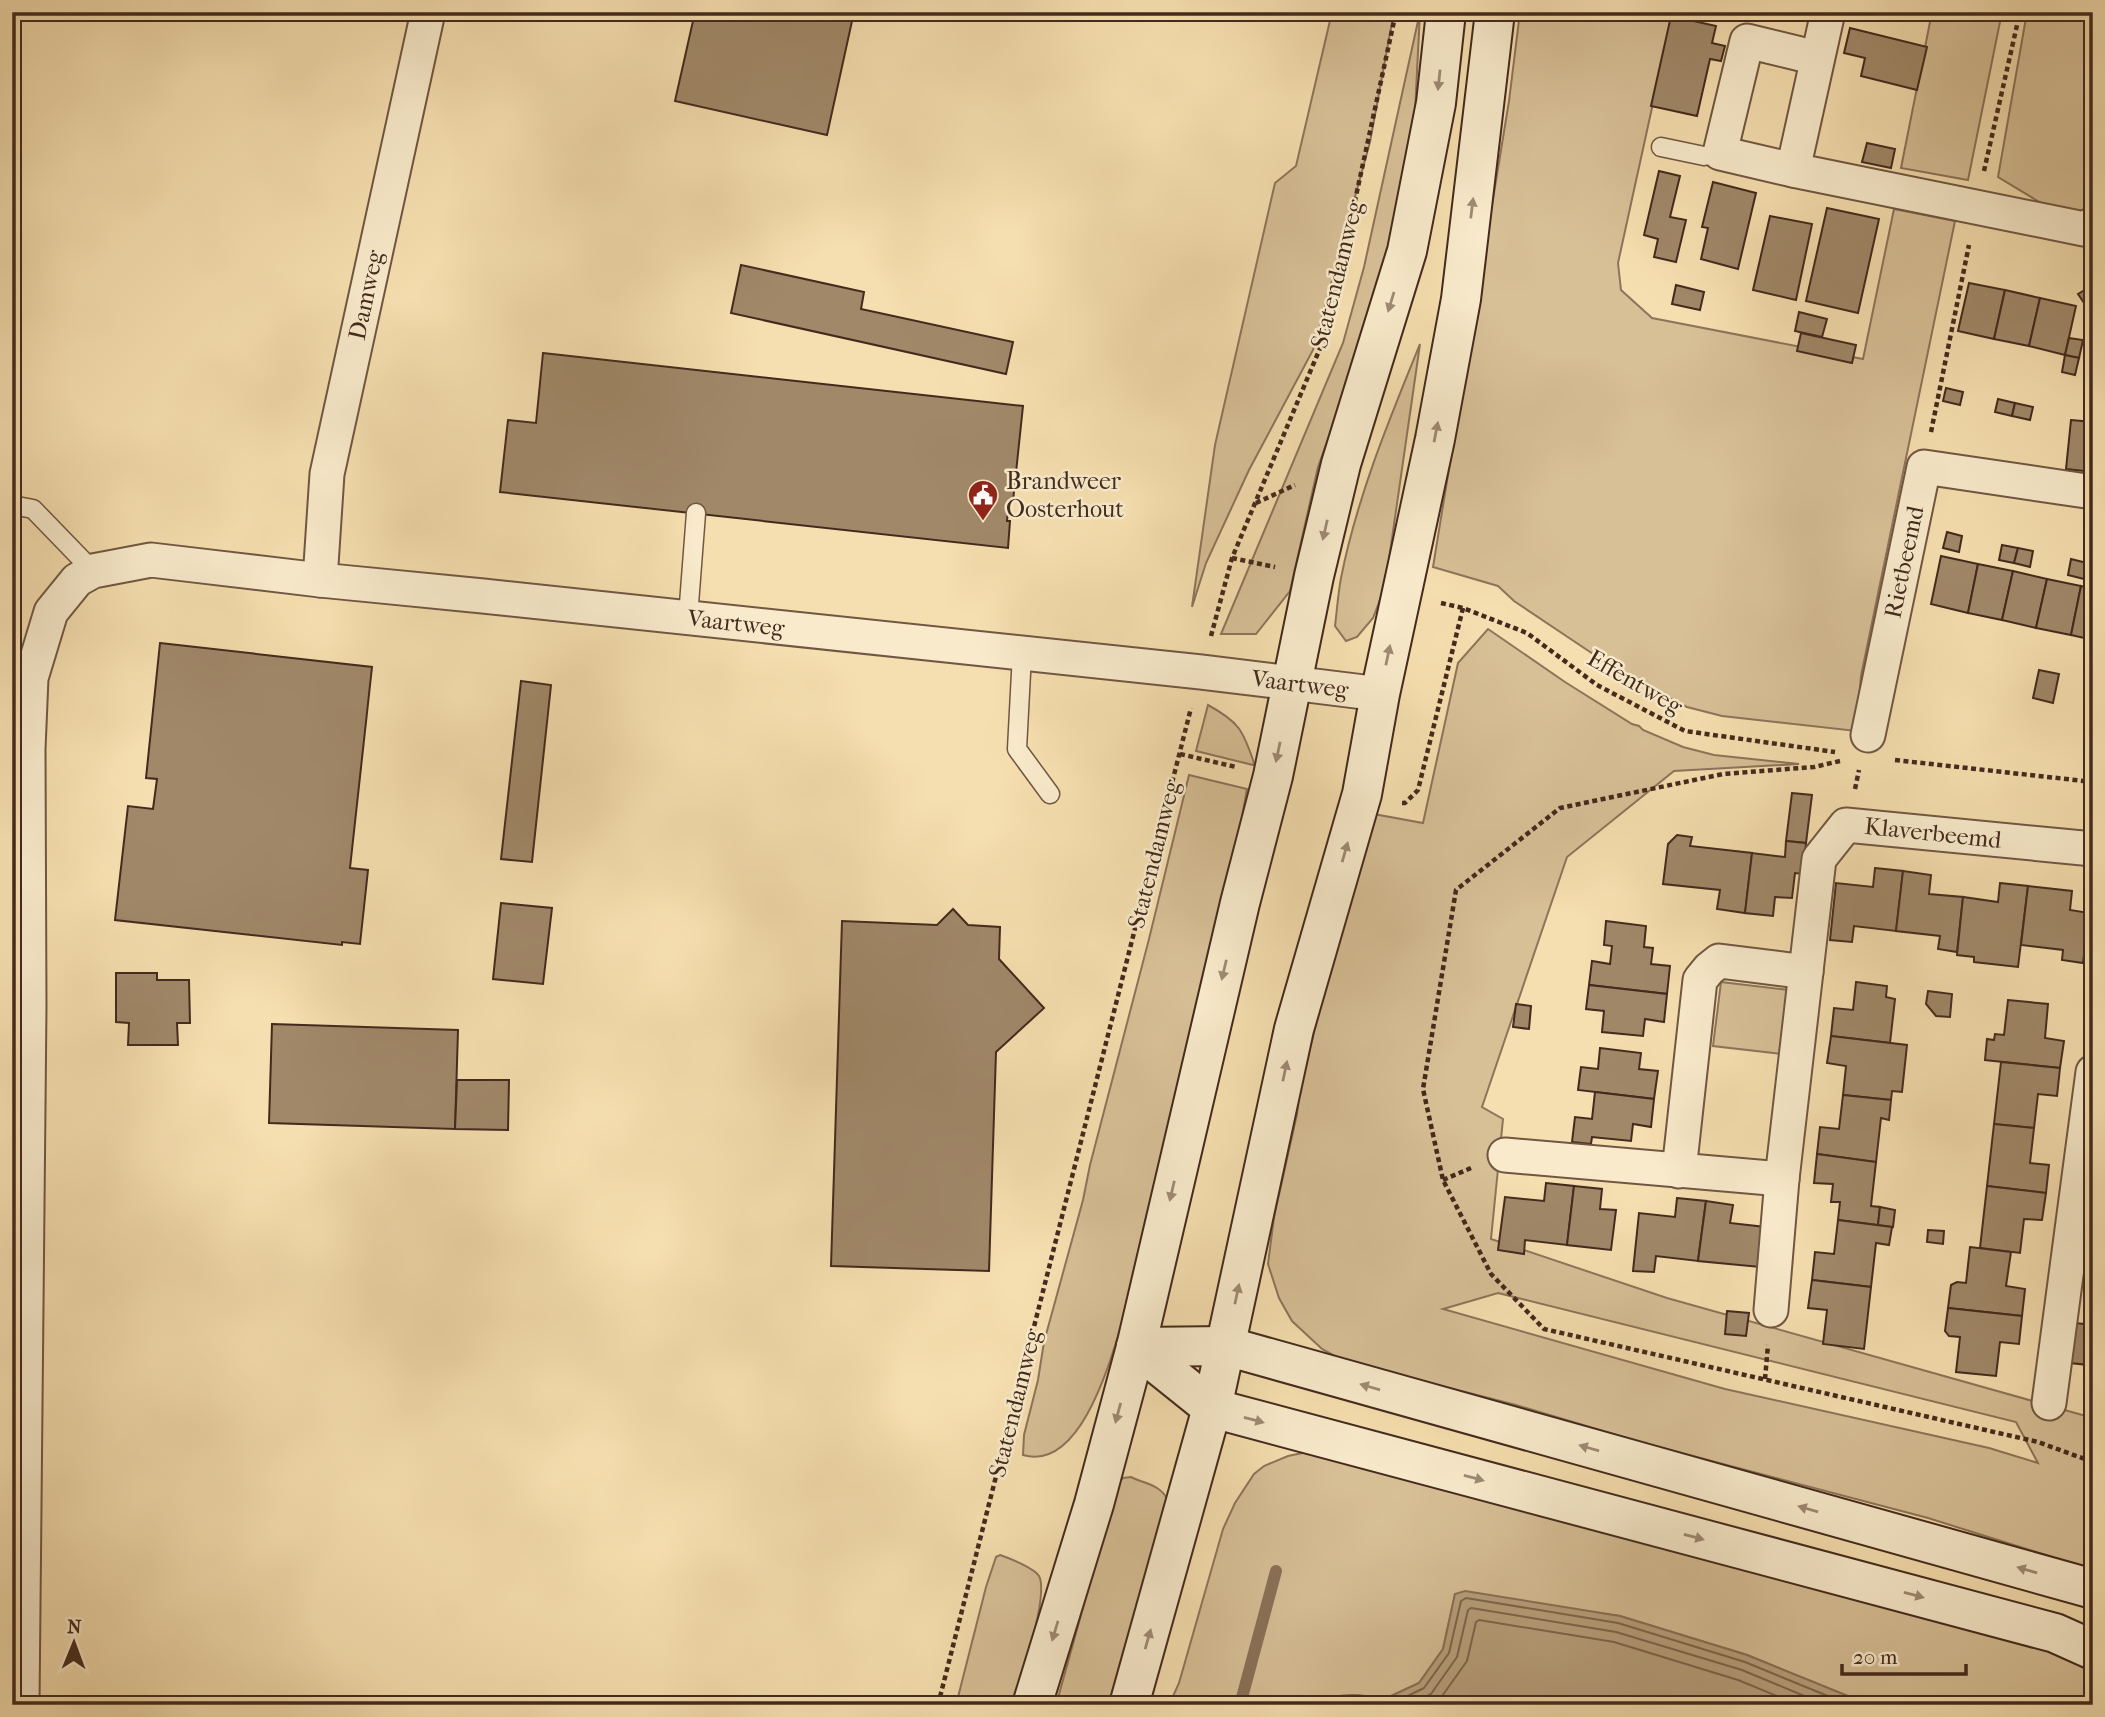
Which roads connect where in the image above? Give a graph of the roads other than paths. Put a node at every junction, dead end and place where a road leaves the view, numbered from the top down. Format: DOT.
graph roads {
  1 [pos="428,12"];
  2 [pos="1446,12"];
  3 [pos="1495,12"];
  4 [pos="1828,12"];
  5 [pos="1817,58"];
  6 [pos="1661,147"];
  7 [pos="1720,153"];
  8 [pos="1793,170"];
  9 [pos="2093,224"];
  10 [pos="2093,492"];
  11 [pos="12,505"];
  12 [pos="696,513"];
  13 [pos="93,571"];
  14 [pos="320,580"];
  15 [pos="688,617"];
  16 [pos="1022,654"];
  17 [pos="1293,684"];
  18 [pos="1380,694"];
  19 [pos="1865,746"];
  20 [pos="20,747"];
  21 [pos="1050,794"];
  22 [pos="2093,849"];
  23 [pos="1806,972"];
  24 [pos="21,1005"];
  25 [pos="2093,1072"];
  26 [pos="1505,1155"];
  27 [pos="1679,1171"];
  28 [pos="1782,1179"];
  29 [pos="2080,1271"];
  30 [pos="1771,1310"];
  31 [pos="1226,1346"];
  32 [pos="1136,1347"];
  33 [pos="2049,1403"];
  34 [pos="1212,1408"];
  35 [pos="19,1435"];
  36 [pos="2093,1589"];
  37 [pos="2093,1650"];
  38 [pos="22,1705"];
  39 [pos="1032,1705"];
  40 [pos="1129,1705"];
  1 -- 14 [label="street, Damweg"];
  2 -- 17 [label="main road, one-way"];
  18 -- 3 [label="main road, one-way"];
  4 -- 5 [label="street"];
  5 -- 7 [label="street"];
  5 -- 8 [label="street"];
  6 -- 7 [label="lane"];
  7 -- 8 [label="street"];
  8 -- 9 [label="street"];
  10 -- 19 [label="street, Rietbeemd"];
  11 -- 13 [label="lane"];
  12 -- 15 [label="lane"];
  13 -- 14 [label="street, Vaartweg"];
  13 -- 20 [label="street, Vaartweg"];
  14 -- 15 [label="street, Vaartweg"];
  15 -- 16 [label="street, Vaartweg"];
  16 -- 17 [label="street, Vaartweg"];
  16 -- 21 [label="lane"];
  17 -- 18 [label="street, Vaartweg"];
  17 -- 32 [label="main road, one-way"];
  31 -- 18 [label="main road, one-way"];
  20 -- 24 [label="street, Vaartweg"];
  22 -- 23 [label="street, Klaverbeemd"];
  23 -- 27 [label="street"];
  23 -- 28 [label="street, Klaverbeemd"];
  24 -- 35 [label="street, Vaartweg"];
  25 -- 29 [label="street"];
  26 -- 27 [label="street"];
  27 -- 28 [label="street"];
  28 -- 30 [label="street, Klaverbeemd"];
  29 -- 33 [label="street"];
  31 -- 32 [label="main road"];
  31 -- 34 [label="main road"];
  36 -- 31 [label="main road, one-way"];
  32 -- 34 [label="main road"];
  32 -- 39 [label="main road, one-way"];
  34 -- 37 [label="main road, one-way"];
  40 -- 34 [label="main road, one-way"];
  35 -- 38 [label="street, Vaartweg"];
}
